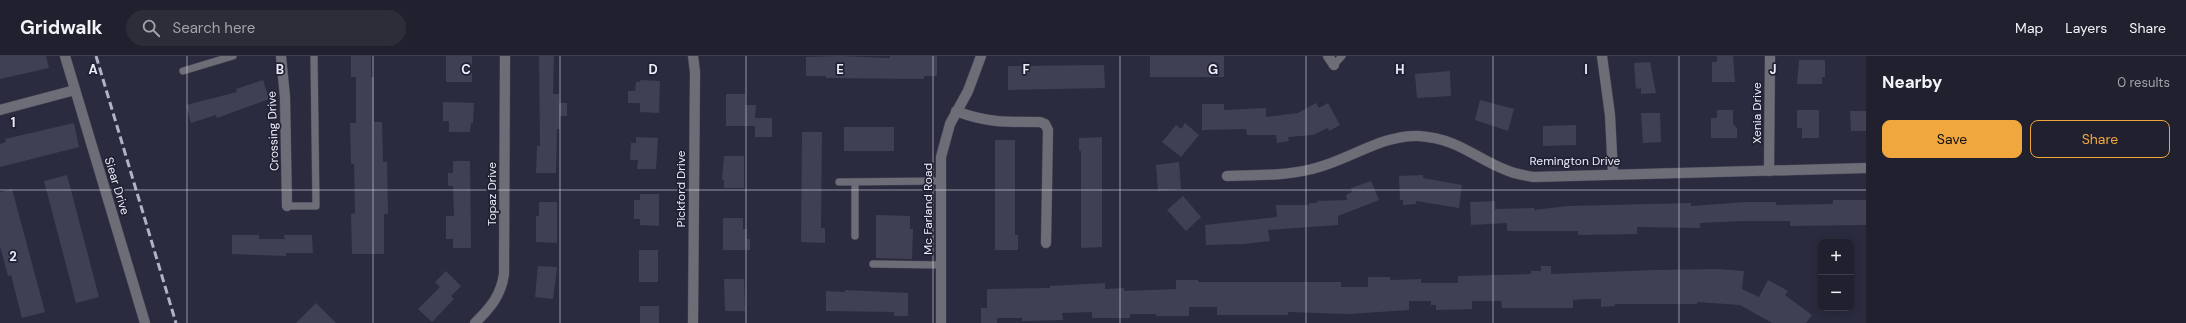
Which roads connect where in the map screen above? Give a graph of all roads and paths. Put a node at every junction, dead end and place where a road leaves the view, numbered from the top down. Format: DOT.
graph roads {
  1 [pos="65,56"];
  2 [pos="233,56"];
  3 [pos="281,56"];
  4 [pos="314,56"];
  5 [pos="505,56"];
  6 [pos="693,56"];
  7 [pos="981,56"];
  8 [pos="1328,56"];
  9 [pos="1342,56"];
  10 [pos="1602,56"];
  11 [pos="1770,56"];
  12 [pos="1334,65"];
  13 [pos="183,71"];
  14 [pos="75,90"];
  15 [pos="0,110"];
  16 [pos="956,111"];
  17 [pos="1866,168"];
  18 [pos="1769,171"];
  19 [pos="1613,174"];
  20 [pos="1227,176"];
  21 [pos="940,181"];
  22 [pos="839,182"];
  23 [pos="855,182"];
  24 [pos="287,206"];
  25 [pos="855,236"];
  26 [pos="1046,243"];
  27 [pos="873,264"];
  28 [pos="941,265"];
  29 [pos="145,323"];
  30 [pos="475,323"];
  31 [pos="693,323"];
  32 [pos="941,323"];
  1 -- 14 [label="street, Siear Drive"];
  2 -- 13 [label="lane"];
  3 -- 24 [label="street, Crossing Drive"];
  4 -- 24 [label="lane"];
  5 -- 30 [label="street, Topaz Drive"];
  6 -- 31 [label="street, Pickford Drive"];
  7 -- 16 [label="street, Mc Farland Road"];
  8 -- 12 [label="street"];
  9 -- 12 [label="lane"];
  10 -- 19 [label="street"];
  11 -- 18 [label="street, Xenia Drive"];
  14 -- 15 [label="street"];
  14 -- 29 [label="street, Siear Drive"];
  16 -- 21 [label="street, Mc Farland Road"];
  16 -- 26 [label="street"];
  17 -- 18 [label="street, Remington Drive"];
  18 -- 19 [label="street, Remington Drive"];
  19 -- 20 [label="street, Remington Drive"];
  21 -- 23 [label="lane"];
  21 -- 28 [label="street, Mc Farland Road"];
  22 -- 23 [label="lane"];
  23 -- 25 [label="lane"];
  27 -- 28 [label="lane"];
  28 -- 32 [label="street, Mc Farland Road"];
}
